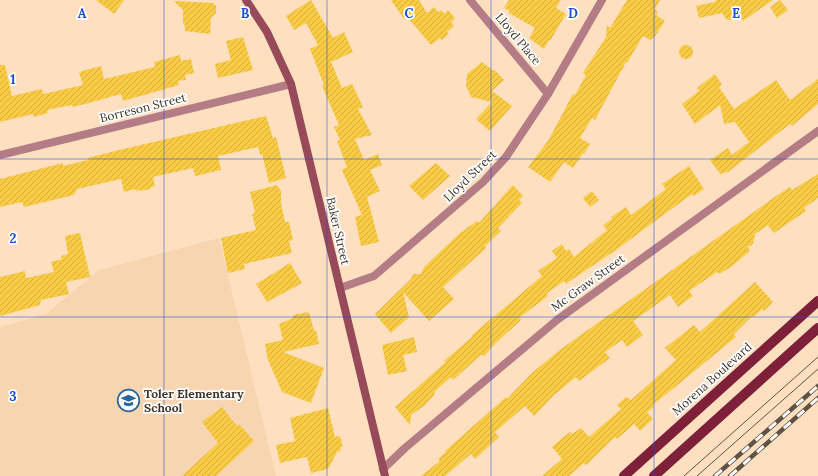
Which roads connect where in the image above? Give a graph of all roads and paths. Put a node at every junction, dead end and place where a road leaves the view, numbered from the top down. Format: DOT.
graph roads {
  1 [pos="246,0"];
  2 [pos="470,0"];
  3 [pos="602,0"];
  4 [pos="291,84"];
  5 [pos="548,94"];
  6 [pos="818,131"];
  7 [pos="0,155"];
  8 [pos="340,288"];
  9 [pos="818,301"];
  10 [pos="818,328"];
  11 [pos="384,473"];
  12 [pos="624,476"];
  13 [pos="654,476"];
  1 -- 4 [label="street, Baker Street"];
  2 -- 5 [label="street, Lloyd Place"];
  3 -- 5 [label="street, Lloyd Street"];
  4 -- 7 [label="street, Borreson Street"];
  4 -- 8 [label="street, Baker Street"];
  5 -- 8 [label="street, Lloyd Street"];
  6 -- 11 [label="street, Mc Graw Street"];
  8 -- 11 [label="street, Baker Street"];
  9 -- 12 [label="main road, Morena Boulevard"];
  10 -- 13 [label="main road"];
}
